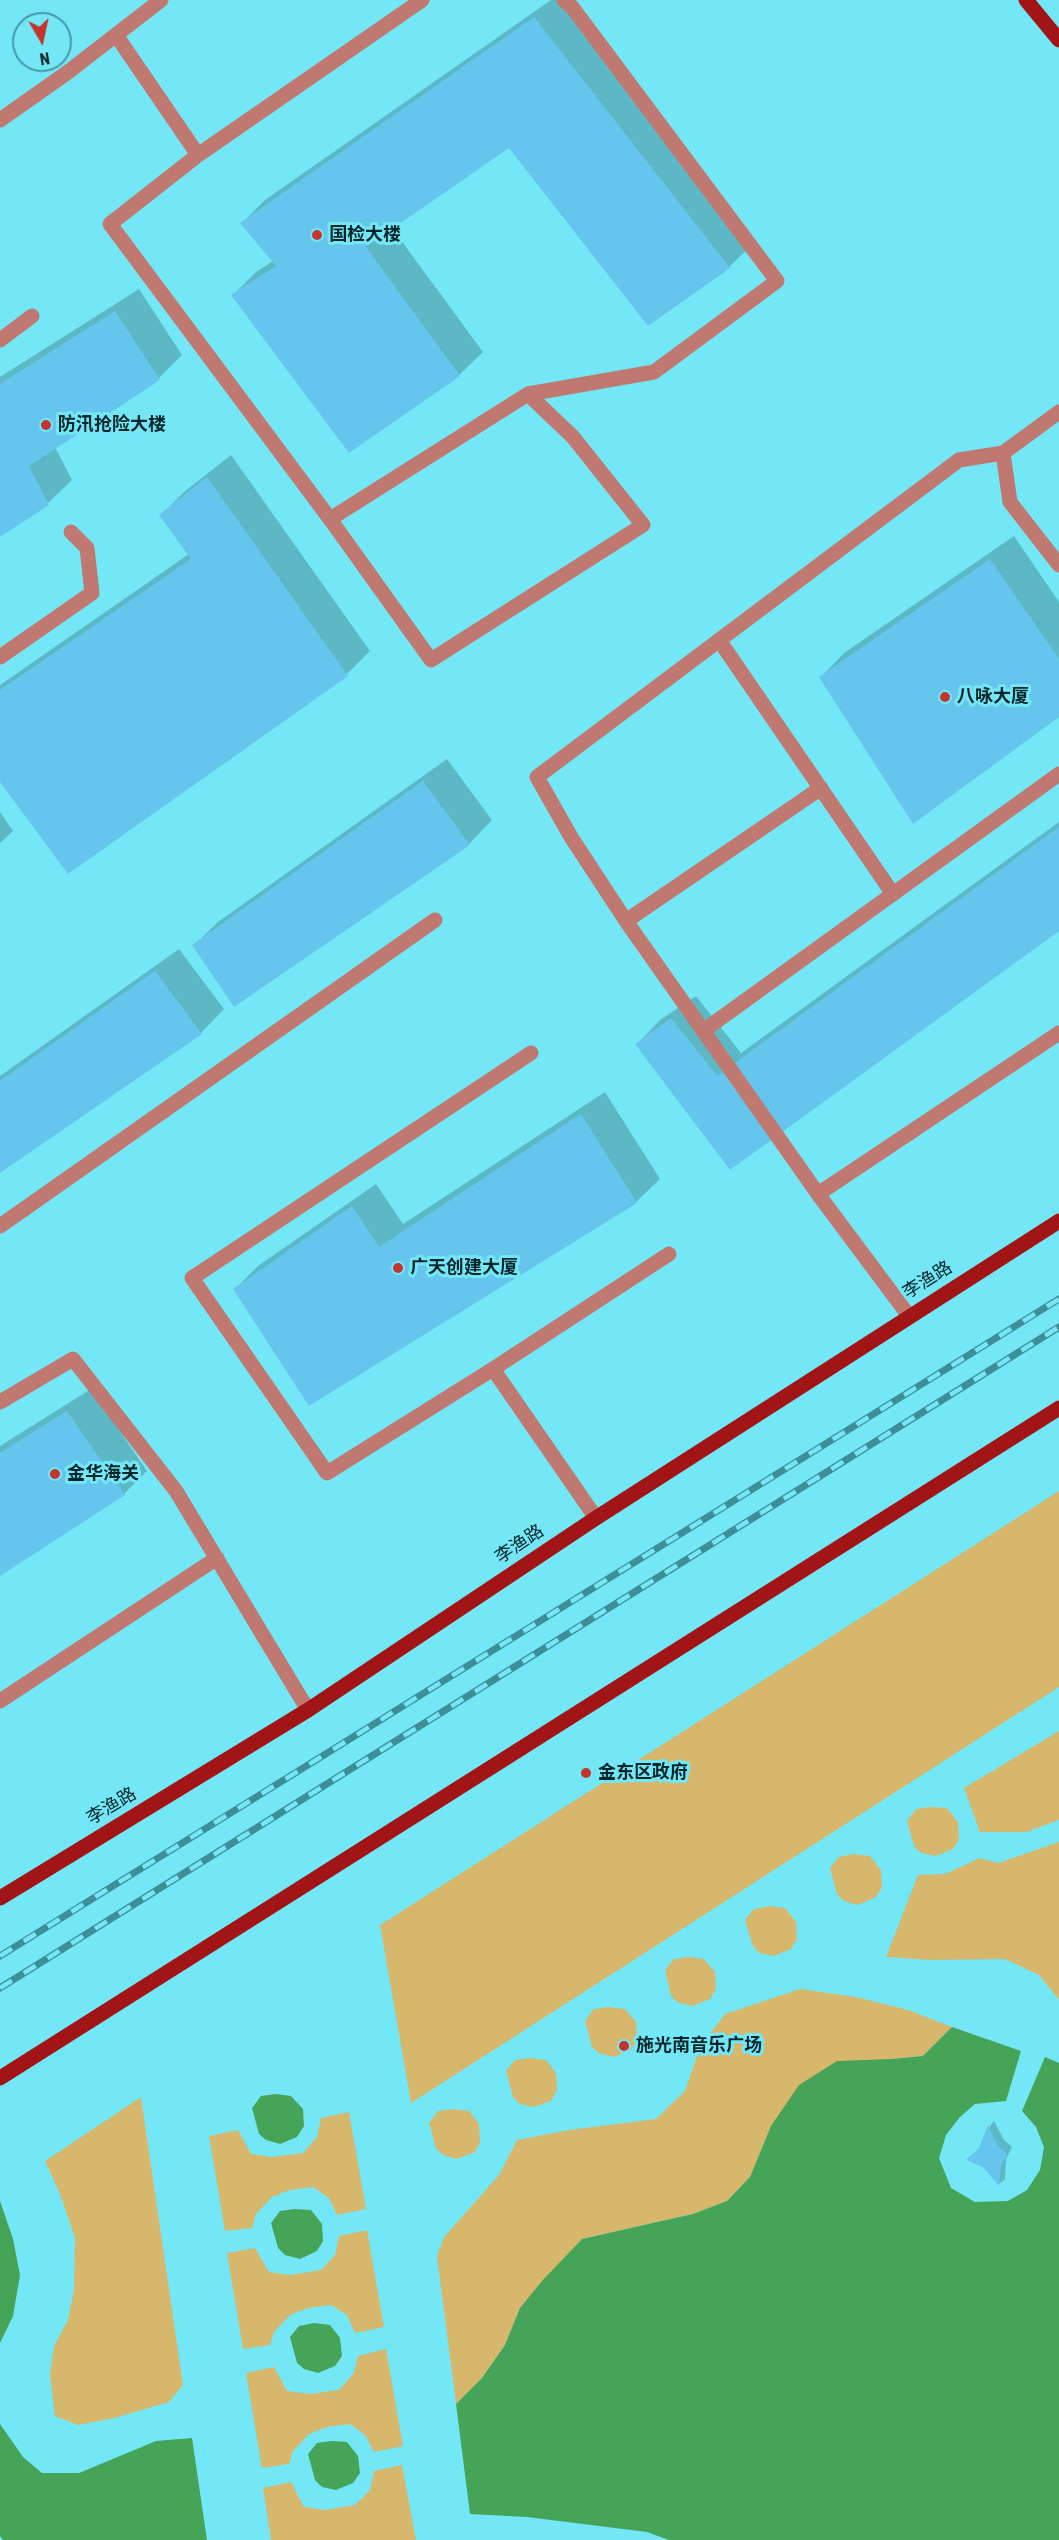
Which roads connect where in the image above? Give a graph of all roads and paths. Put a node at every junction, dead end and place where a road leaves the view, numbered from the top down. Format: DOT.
graph roads {
  1 [pos="161,0"];
  2 [pos="422,0"];
  3 [pos="564,0"];
  4 [pos="1026,0"];
  5 [pos="116,35"];
  6 [pos="1059,40"];
  7 [pos="0,120"];
  8 [pos="198,155"];
  9 [pos="32,316"];
  10 [pos="0,340"];
  11 [pos="528,394"];
  12 [pos="1059,412"];
  13 [pos="1003,453"];
  14 [pos="330,519"];
  15 [pos="71,532"];
  16 [pos="1059,565"];
  17 [pos="719,640"];
  18 [pos="0,657"];
  19 [pos="1059,774"];
  20 [pos="821,788"];
  21 [pos="893,894"];
  22 [pos="435,920"];
  23 [pos="626,921"];
  24 [pos="703,1031"];
  25 [pos="1059,1033"];
  26 [pos="531,1053"];
  27 [pos="818,1194"];
  28 [pos="1059,1221"];
  29 [pos="0,1226"];
  30 [pos="669,1254"];
  31 [pos="909,1316"];
  32 [pos="493,1369"];
  33 [pos="0,1402"];
  34 [pos="1059,1408"];
  35 [pos="596,1518"];
  36 [pos="217,1558"];
  37 [pos="0,1701"];
  38 [pos="308,1710"];
  39 [pos="0,1898"];
  40 [pos="0,2078"];
  1 -- 5 [label="street"];
  2 -- 8 [label="street"];
  3 -- 11 [label="street"];
  4 -- 6 [label="main road"];
  5 -- 7 [label="street"];
  5 -- 8 [label="street"];
  8 -- 14 [label="street"];
  9 -- 10 [label="street"];
  11 -- 14 [label="street"];
  11 -- 14 [label="street"];
  12 -- 13 [label="street"];
  13 -- 16 [label="street"];
  13 -- 17 [label="street"];
  15 -- 18 [label="street"];
  17 -- 20 [label="street"];
  17 -- 23 [label="street"];
  19 -- 21 [label="street"];
  20 -- 21 [label="street"];
  20 -- 23 [label="street"];
  21 -- 24 [label="street"];
  22 -- 29 [label="street"];
  23 -- 24 [label="street"];
  24 -- 27 [label="street"];
  25 -- 27 [label="street"];
  26 -- 32 [label="street"];
  27 -- 31 [label="street"];
  28 -- 31 [label="main road, 李渔路"];
  30 -- 32 [label="street"];
  31 -- 35 [label="main road, 李渔路"];
  32 -- 35 [label="street"];
  33 -- 36 [label="street"];
  34 -- 40 [label="main road"];
  35 -- 38 [label="main road, 李渔路"];
  36 -- 37 [label="street"];
  36 -- 38 [label="street"];
  38 -- 39 [label="main road, 李渔路"];
}
